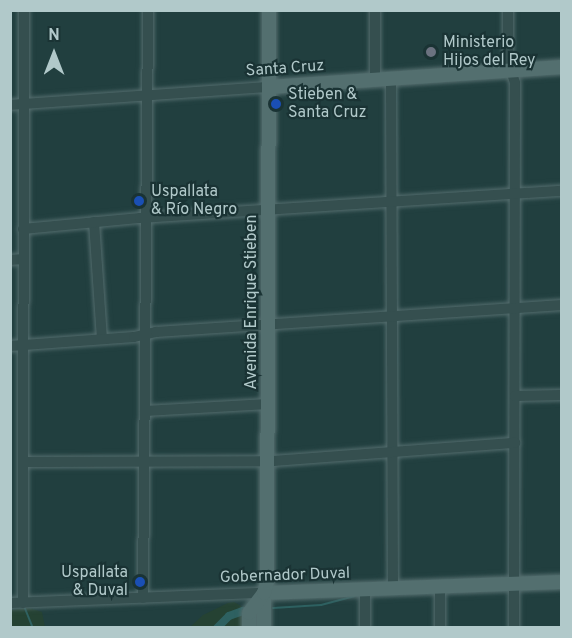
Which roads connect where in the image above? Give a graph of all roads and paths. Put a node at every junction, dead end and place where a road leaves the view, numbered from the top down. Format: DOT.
graph roads {
  1 [pos="24,10"];
  2 [pos="148,10"];
  3 [pos="270,10"];
  4 [pos="375,10"];
  5 [pos="508,10"];
  6 [pos="561,67"];
  7 [pos="512,70"];
  8 [pos="391,78"];
  9 [pos="375,80"];
  10 [pos="269,87"];
  11 [pos="147,95"];
  12 [pos="23,104"];
  13 [pos="10,105"];
  14 [pos="10,183"];
  15 [pos="23,183"];
  16 [pos="561,191"];
  17 [pos="515,194"];
  18 [pos="392,203"];
  19 [pos="269,210"];
  20 [pos="146,218"];
  21 [pos="94,222"];
  22 [pos="23,229"];
  23 [pos="23,259"];
  24 [pos="10,260"];
  25 [pos="561,305"];
  26 [pos="515,309"];
  27 [pos="392,318"];
  28 [pos="268,325"];
  29 [pos="145,334"];
  30 [pos="102,339"];
  31 [pos="22,345"];
  32 [pos="10,346"];
  33 [pos="561,394"];
  34 [pos="514,396"];
  35 [pos="268,405"];
  36 [pos="145,411"];
  37 [pos="514,443"];
  38 [pos="393,453"];
  39 [pos="268,461"];
  40 [pos="23,462"];
  41 [pos="144,462"];
  42 [pos="561,582"];
  43 [pos="514,584"];
  44 [pos="440,587"];
  45 [pos="393,588"];
  46 [pos="365,590"];
  47 [pos="264,593"];
  48 [pos="144,598"];
  49 [pos="10,603"];
  50 [pos="23,603"];
  51 [pos="249,627"];
  52 [pos="264,627"];
  53 [pos="365,627"];
  54 [pos="440,627"];
  55 [pos="514,627"];
  1 -- 12 [label="street"];
  2 -- 11 [label="street"];
  3 -- 10 [label="main road, Avenida Enrique Stieben"];
  4 -- 9 [label="street"];
  5 -- 7 [label="street"];
  6 -- 7 [label="main road, Santa Cruz"];
  7 -- 8 [label="main road, Santa Cruz"];
  7 -- 17 [label="street"];
  8 -- 9 [label="main road, Santa Cruz"];
  8 -- 18 [label="street"];
  9 -- 10 [label="main road, Santa Cruz"];
  10 -- 11 [label="street, Santa Cruz"];
  10 -- 19 [label="main road, Avenida Enrique Stieben"];
  11 -- 12 [label="street, Santa Cruz"];
  11 -- 20 [label="street"];
  12 -- 13 [label="street, Santa Cruz"];
  12 -- 15 [label="street"];
  14 -- 15 [label="street"];
  15 -- 22 [label="street"];
  16 -- 17 [label="street"];
  17 -- 18 [label="street"];
  17 -- 26 [label="street"];
  18 -- 19 [label="street"];
  18 -- 27 [label="street"];
  19 -- 20 [label="street"];
  19 -- 28 [label="main road, Avenida Enrique Stieben"];
  20 -- 21 [label="street"];
  20 -- 29 [label="street"];
  21 -- 22 [label="street"];
  21 -- 30 [label="street"];
  22 -- 23 [label="street"];
  23 -- 24 [label="street"];
  23 -- 31 [label="street"];
  25 -- 26 [label="street"];
  26 -- 27 [label="street"];
  26 -- 34 [label="street"];
  27 -- 28 [label="street"];
  27 -- 38 [label="street"];
  28 -- 29 [label="street"];
  28 -- 35 [label="main road, Avenida Enrique Stieben"];
  29 -- 30 [label="street"];
  29 -- 36 [label="street"];
  30 -- 31 [label="street"];
  31 -- 32 [label="street"];
  31 -- 40 [label="street"];
  33 -- 34 [label="street"];
  34 -- 37 [label="street"];
  35 -- 36 [label="street"];
  35 -- 39 [label="main road, Avenida Enrique Stieben"];
  36 -- 41 [label="street"];
  37 -- 38 [label="street"];
  37 -- 43 [label="street"];
  38 -- 39 [label="street"];
  38 -- 45 [label="street"];
  39 -- 41 [label="street"];
  39 -- 47 [label="main road, Avenida Enrique Stieben"];
  40 -- 41 [label="street"];
  40 -- 50 [label="street"];
  41 -- 48 [label="street"];
  42 -- 43 [label="main road, Gobernador Duval"];
  43 -- 44 [label="main road, Gobernador Duval"];
  43 -- 55 [label="street"];
  44 -- 45 [label="main road, Gobernador Duval"];
  44 -- 54 [label="street"];
  45 -- 46 [label="main road, Gobernador Duval"];
  46 -- 47 [label="main road, Gobernador Duval"];
  46 -- 53 [label="street"];
  47 -- 48 [label="street, Gobernador Duval"];
  47 -- 51 [label="main road, Avenida Enrique Stieben"];
  47 -- 52 [label="main road, Avenida Enrique Stieben"];
  48 -- 50 [label="street, Gobernador Duval"];
  49 -- 50 [label="street, Gobernador Duval"];
}
